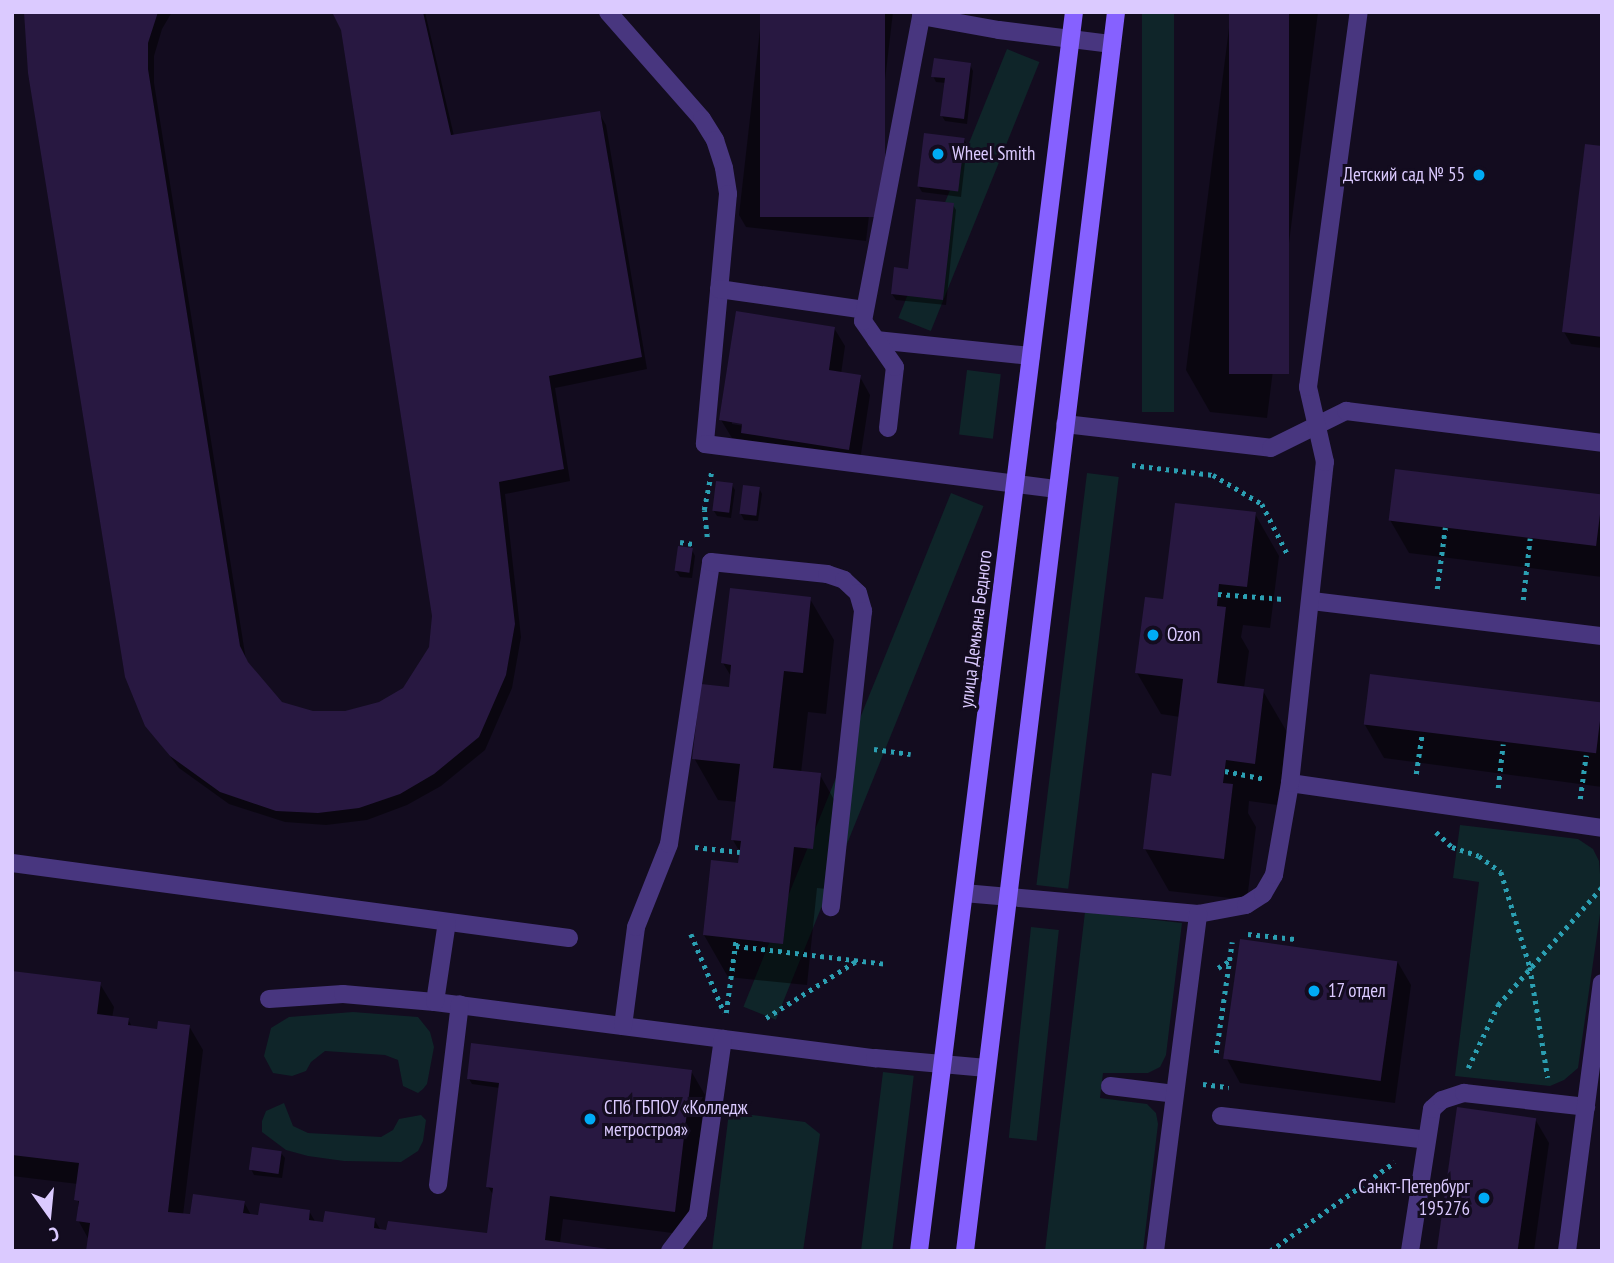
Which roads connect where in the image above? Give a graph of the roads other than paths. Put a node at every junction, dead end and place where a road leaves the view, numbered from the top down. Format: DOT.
graph roads {
  1 [pos="608,12"];
  2 [pos="1074,12"];
  3 [pos="1116,12"];
  4 [pos="1359,12"];
  5 [pos="1071,39"];
  6 [pos="1112,44"];
  7 [pos="719,289"];
  8 [pos="864,310"];
  9 [pos="876,340"];
  10 [pos="1031,356"];
  11 [pos="1065,424"];
  12 [pos="1315,426"];
  13 [pos="888,428"];
  14 [pos="1602,443"];
  15 [pos="1016,484"];
  16 [pos="1057,489"];
  17 [pos="1312,601"];
  18 [pos="1602,636"];
  19 [pos="1290,783"];
  20 [pos="1602,828"];
  21 [pos="12,863"];
  22 [pos="964,893"];
  23 [pos="1008,897"];
  24 [pos="831,907"];
  25 [pos="1198,914"];
  26 [pos="447,922"];
  27 [pos="569,938"];
  28 [pos="1602,983"];
  29 [pos="269,999"];
  30 [pos="435,1002"];
  31 [pos="460,1004"];
  32 [pos="623,1026"];
  33 [pos="727,1039"];
  34 [pos="1597,1052"];
  35 [pos="942,1064"];
  36 [pos="987,1068"];
  37 [pos="1110,1086"];
  38 [pos="1175,1094"];
  39 [pos="1586,1107"];
  40 [pos="1221,1116"];
  41 [pos="1427,1140"];
  42 [pos="438,1185"];
  43 [pos="670,1251"];
  44 [pos="919,1251"];
  45 [pos="965,1251"];
  46 [pos="1155,1251"];
  47 [pos="1410,1251"];
  48 [pos="1567,1251"];
  1 -- 7 [label="lane"];
  2 -- 5 [label="street, улица Демьяна Бедного"];
  3 -- 6 [label="street"];
  4 -- 12 [label="lane"];
  5 -- 6 [label="lane"];
  5 -- 8 [label="lane"];
  5 -- 10 [label="street, улица Демьяна Бедного"];
  6 -- 11 [label="street"];
  7 -- 8 [label="lane"];
  7 -- 15 [label="lane"];
  8 -- 9 [label="lane"];
  9 -- 10 [label="lane"];
  9 -- 13 [label="lane"];
  10 -- 15 [label="street, улица Демьяна Бедного"];
  11 -- 12 [label="lane"];
  11 -- 16 [label="street"];
  12 -- 14 [label="lane"];
  12 -- 17 [label="lane"];
  15 -- 16 [label="lane"];
  15 -- 22 [label="street, улица Демьяна Бедного"];
  16 -- 23 [label="street"];
  17 -- 18 [label="lane"];
  17 -- 19 [label="lane"];
  19 -- 20 [label="lane"];
  19 -- 25 [label="lane"];
  21 -- 26 [label="lane"];
  22 -- 23 [label="lane"];
  22 -- 35 [label="street, улица Демьяна Бедного"];
  23 -- 25 [label="lane"];
  23 -- 36 [label="street"];
  24 -- 32 [label="lane"];
  25 -- 38 [label="lane"];
  26 -- 27 [label="lane"];
  26 -- 30 [label="lane"];
  28 -- 34 [label="lane"];
  29 -- 30 [label="lane"];
  30 -- 31 [label="lane"];
  31 -- 32 [label="lane"];
  31 -- 42 [label="lane"];
  32 -- 33 [label="lane"];
  33 -- 35 [label="lane"];
  33 -- 43 [label="lane"];
  34 -- 39 [label="lane"];
  35 -- 36 [label="lane"];
  35 -- 44 [label="street, улица Демьяна Бедного"];
  36 -- 45 [label="street"];
  37 -- 38 [label="lane"];
  38 -- 46 [label="lane"];
  39 -- 41 [label="lane"];
  39 -- 48 [label="lane"];
  40 -- 41 [label="lane"];
  41 -- 47 [label="lane"];
}
